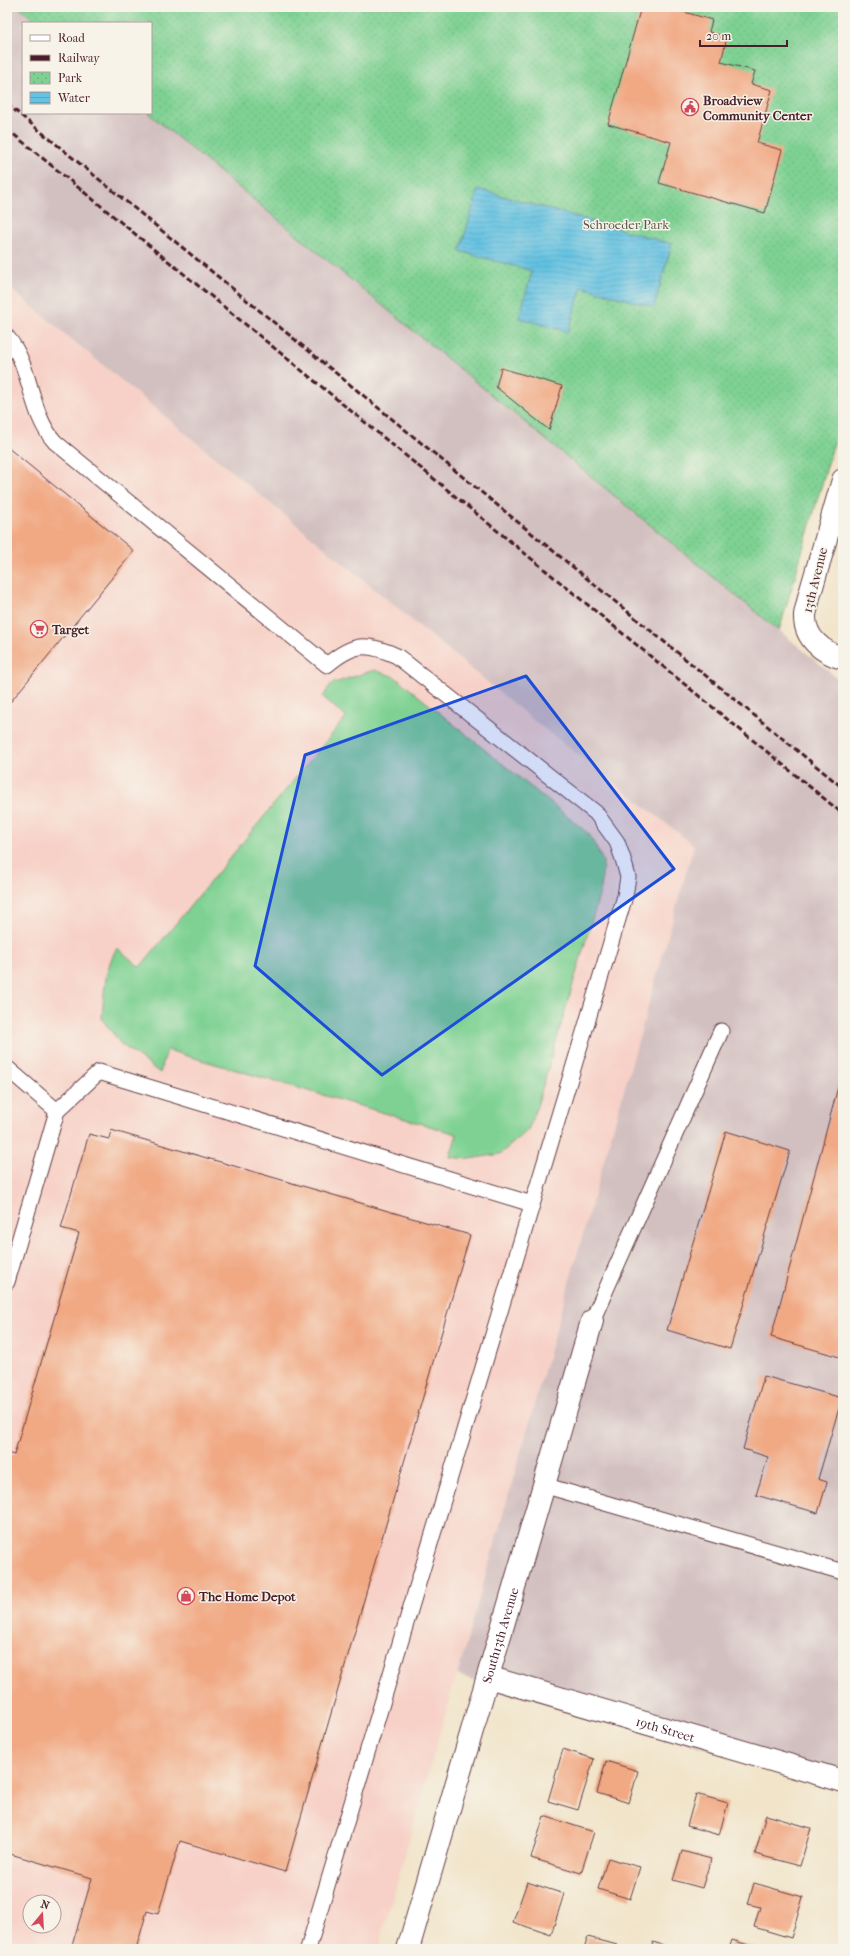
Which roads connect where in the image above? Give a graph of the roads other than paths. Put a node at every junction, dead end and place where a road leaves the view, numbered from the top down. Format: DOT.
graph roads {
  1 [pos="7,337"];
  2 [pos="843,480"];
  3 [pos="843,658"];
  4 [pos="721,1031"];
  5 [pos="7,1068"];
  6 [pos="57,1111"];
  7 [pos="532,1204"];
  8 [pos="7,1282"];
  9 [pos="592,1321"];
  10 [pos="543,1485"];
  11 [pos="843,1572"];
  12 [pos="488,1677"];
  13 [pos="843,1781"];
  14 [pos="308,1949"];
  15 [pos="408,1949"];
  1 -- 7 [label="lane"];
  2 -- 3 [label="street, 13th Avenue"];
  4 -- 9 [label="lane"];
  5 -- 6 [label="lane"];
  6 -- 7 [label="lane"];
  6 -- 8 [label="lane"];
  7 -- 14 [label="lane"];
  9 -- 10 [label="street, South13th Avenue"];
  10 -- 11 [label="lane"];
  10 -- 12 [label="street, South13th Avenue"];
  12 -- 13 [label="street, 19th Street"];
  12 -- 15 [label="street, South13th Avenue"];
}
